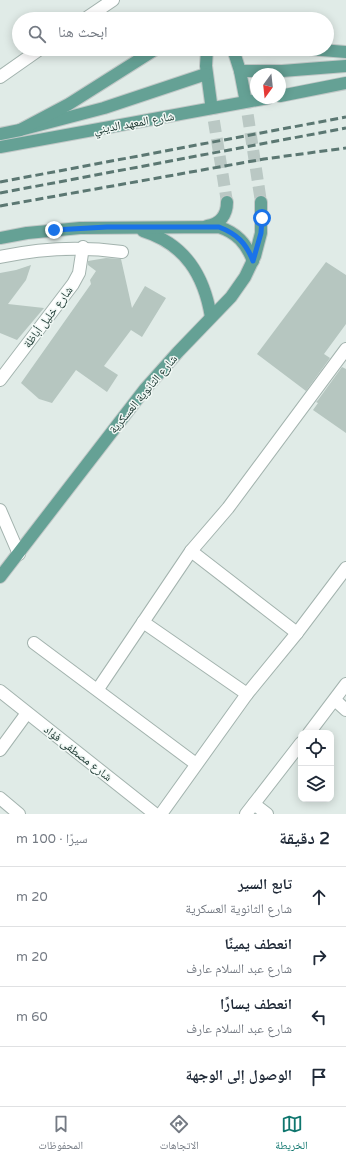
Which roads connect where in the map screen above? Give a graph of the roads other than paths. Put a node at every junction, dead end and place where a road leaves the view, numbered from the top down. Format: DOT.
graph roads {
  1 [pos="113,0"];
  2 [pos="95,12"];
  3 [pos="334,51"];
  4 [pos="346,52"];
  5 [pos="30,56"];
  6 [pos="145,56"];
  7 [pos="207,56"];
  8 [pos="235,56"];
  9 [pos="346,66"];
  10 [pos="240,71"];
  11 [pos="206,74"];
  12 [pos="0,77"];
  13 [pos="346,83"];
  14 [pos="286,95"];
  15 [pos="245,97"];
  16 [pos="250,101"];
  17 [pos="211,102"];
  18 [pos="20,130"];
  19 [pos="0,134"];
  20 [pos="0,147"];
  21 [pos="227,202"];
  22 [pos="261,202"];
  23 [pos="207,226"];
  24 [pos="134,228"];
  25 [pos="0,238"];
  26 [pos="83,248"];
  27 [pos="122,252"];
  28 [pos="0,257"];
  29 [pos="253,261"];
  30 [pos="211,317"];
  31 [pos="346,349"];
  32 [pos="0,380"];
  33 [pos="0,510"];
  34 [pos="191,551"];
  35 [pos="18,554"];
  36 [pos="346,568"];
  37 [pos="0,577"];
  38 [pos="143,622"];
  39 [pos="297,633"];
  40 [pos="34,643"];
  41 [pos="346,684"];
  42 [pos="98,689"];
  43 [pos="0,691"];
  44 [pos="247,694"];
  45 [pos="335,700"];
  46 [pos="346,710"];
  47 [pos="28,713"];
  48 [pos="311,730"];
  49 [pos="298,747"];
  50 [pos="0,750"];
  51 [pos="196,764"];
  52 [pos="0,798"];
  53 [pos="254,804"];
  54 [pos="20,814"];
  55 [pos="155,814"];
  56 [pos="161,814"];
  57 [pos="246,814"];
  58 [pos="267,814"];
  1 -- 2 [label="street"];
  3 -- 4 [label="main road"];
  5 -- 12 [label="street"];
  6 -- 18 [label="main road"];
  7 -- 11 [label="main road"];
  8 -- 10 [label="main road"];
  9 -- 10 [label="main road"];
  10 -- 15 [label="main road"];
  11 -- 17 [label="main road"];
  11 -- 18 [label="main road"];
  13 -- 14 [label="main road"];
  16 -- 20 [label="main road, شارع المعهد الديني"];
  18 -- 19 [label="main road"];
  21 -- 23 [label="main road"];
  22 -- 29 [label="main road, شارع الثانوية العسكرية"];
  23 -- 24 [label="main road"];
  23 -- 29 [label="main road"];
  24 -- 25 [label="main road"];
  24 -- 30 [label="main road"];
  26 -- 27 [label="street"];
  26 -- 28 [label="street"];
  26 -- 32 [label="street, شارع خليل أباظة"];
  29 -- 30 [label="main road, شارع الثانوية العسكرية"];
  30 -- 35 [label="main road, شارع الثانوية العسكرية"];
  31 -- 34 [label="street"];
  33 -- 35 [label="street"];
  34 -- 38 [label="street"];
  34 -- 39 [label="street"];
  35 -- 37 [label="main road, شارع الثانوية العسكرية"];
  36 -- 39 [label="street"];
  38 -- 42 [label="street"];
  38 -- 44 [label="street"];
  39 -- 44 [label="street"];
  40 -- 42 [label="street"];
  41 -- 45 [label="street"];
  42 -- 51 [label="street"];
  43 -- 47 [label="street, شارع مصطفى فؤاد"];
  44 -- 51 [label="street"];
  45 -- 46 [label="street"];
  45 -- 48 [label="street"];
  47 -- 50 [label="street"];
  47 -- 55 [label="street, شارع مصطفى فؤاد"];
  49 -- 53 [label="street"];
  51 -- 56 [label="street"];
  52 -- 54 [label="street"];
  53 -- 57 [label="street"];
  53 -- 58 [label="street"];
}
